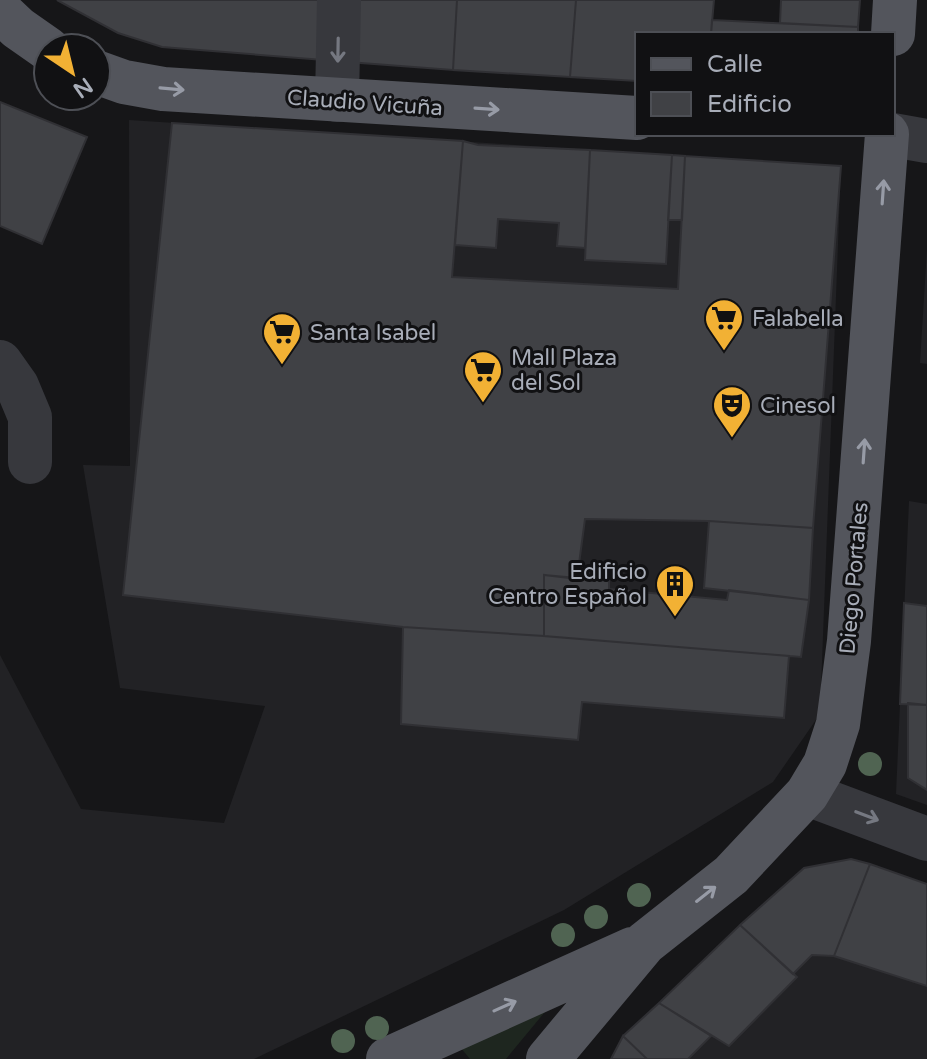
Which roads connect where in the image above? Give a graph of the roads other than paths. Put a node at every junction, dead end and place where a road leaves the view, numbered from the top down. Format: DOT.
graph roads {
  1 [pos="339,0"];
  2 [pos="895,0"];
  3 [pos="0,11"];
  4 [pos="893,32"];
  5 [pos="32,38"];
  6 [pos="112,78"];
  7 [pos="337,100"];
  8 [pos="635,118"];
  9 [pos="895,135"];
  10 [pos="887,136"];
  11 [pos="927,141"];
  12 [pos="0,362"];
  13 [pos="30,462"];
  14 [pos="807,794"];
  15 [pos="927,839"];
  16 [pos="645,943"];
  17 [pos="388,1059"];
  18 [pos="548,1059"];
  1 -- 7 [label="street, one-way"];
  2 -- 4 [label="main road"];
  3 -- 5 [label="main road"];
  6 -- 7 [label="main road, Claudio Vicuña, one-way"];
  7 -- 8 [label="main road, Claudio Vicuña, one-way"];
  9 -- 11 [label="street"];
  14 -- 10 [label="main road, Diego Portales, one-way"];
  12 -- 13 [label="street"];
  14 -- 15 [label="street, one-way"];
  16 -- 14 [label="main road, Diego Portales, one-way"];
  17 -- 16 [label="main road, one-way"];
  16 -- 18 [label="main road"];
}
